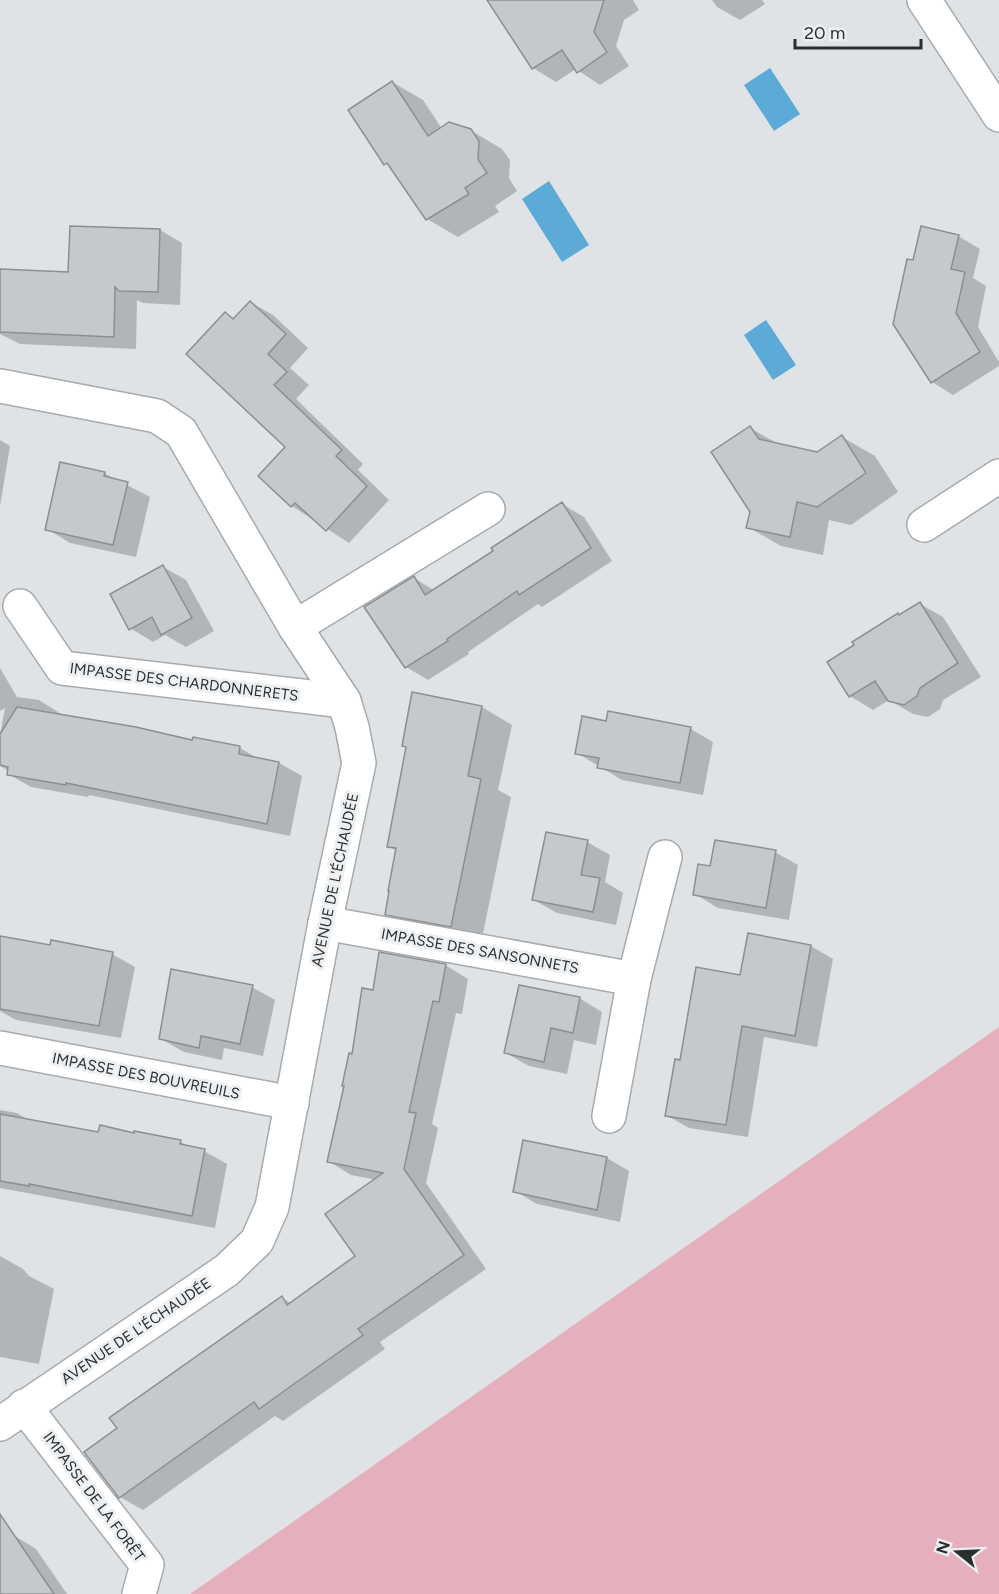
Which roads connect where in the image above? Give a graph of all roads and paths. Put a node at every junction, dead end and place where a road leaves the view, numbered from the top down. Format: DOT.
graph roads {
  1 [pos="924,0"];
  2 [pos="999,115"];
  3 [pos="0,386"];
  4 [pos="999,476"];
  5 [pos="488,509"];
  6 [pos="924,525"];
  7 [pos="20,606"];
  8 [pos="295,627"];
  9 [pos="344,701"];
  10 [pos="664,857"];
  11 [pos="325,923"];
  12 [pos="634,980"];
  13 [pos="0,1048"];
  14 [pos="292,1103"];
  15 [pos="609,1116"];
  16 [pos="12,1415"];
  17 [pos="139,1594"];
  1 -- 2 [label="street"];
  3 -- 8 [label="street, AVENUE DE L'ÉCHAUDÉE"];
  4 -- 6 [label="street"];
  5 -- 8 [label="street"];
  7 -- 9 [label="street, IMPASSE DES CHARDONNERETS"];
  8 -- 9 [label="street, AVENUE DE L'ÉCHAUDÉE"];
  9 -- 11 [label="street, AVENUE DE L'ÉCHAUDÉE"];
  10 -- 12 [label="street"];
  11 -- 12 [label="street, IMPASSE DES SANSONNETS"];
  11 -- 14 [label="street, AVENUE DE L'ÉCHAUDÉE"];
  12 -- 15 [label="street"];
  13 -- 14 [label="street, IMPASSE DES BOUVREUILS"];
  14 -- 16 [label="street, AVENUE DE L'ÉCHAUDÉE"];
  16 -- 17 [label="street, IMPASSE DE LA FORÊT"];
}
